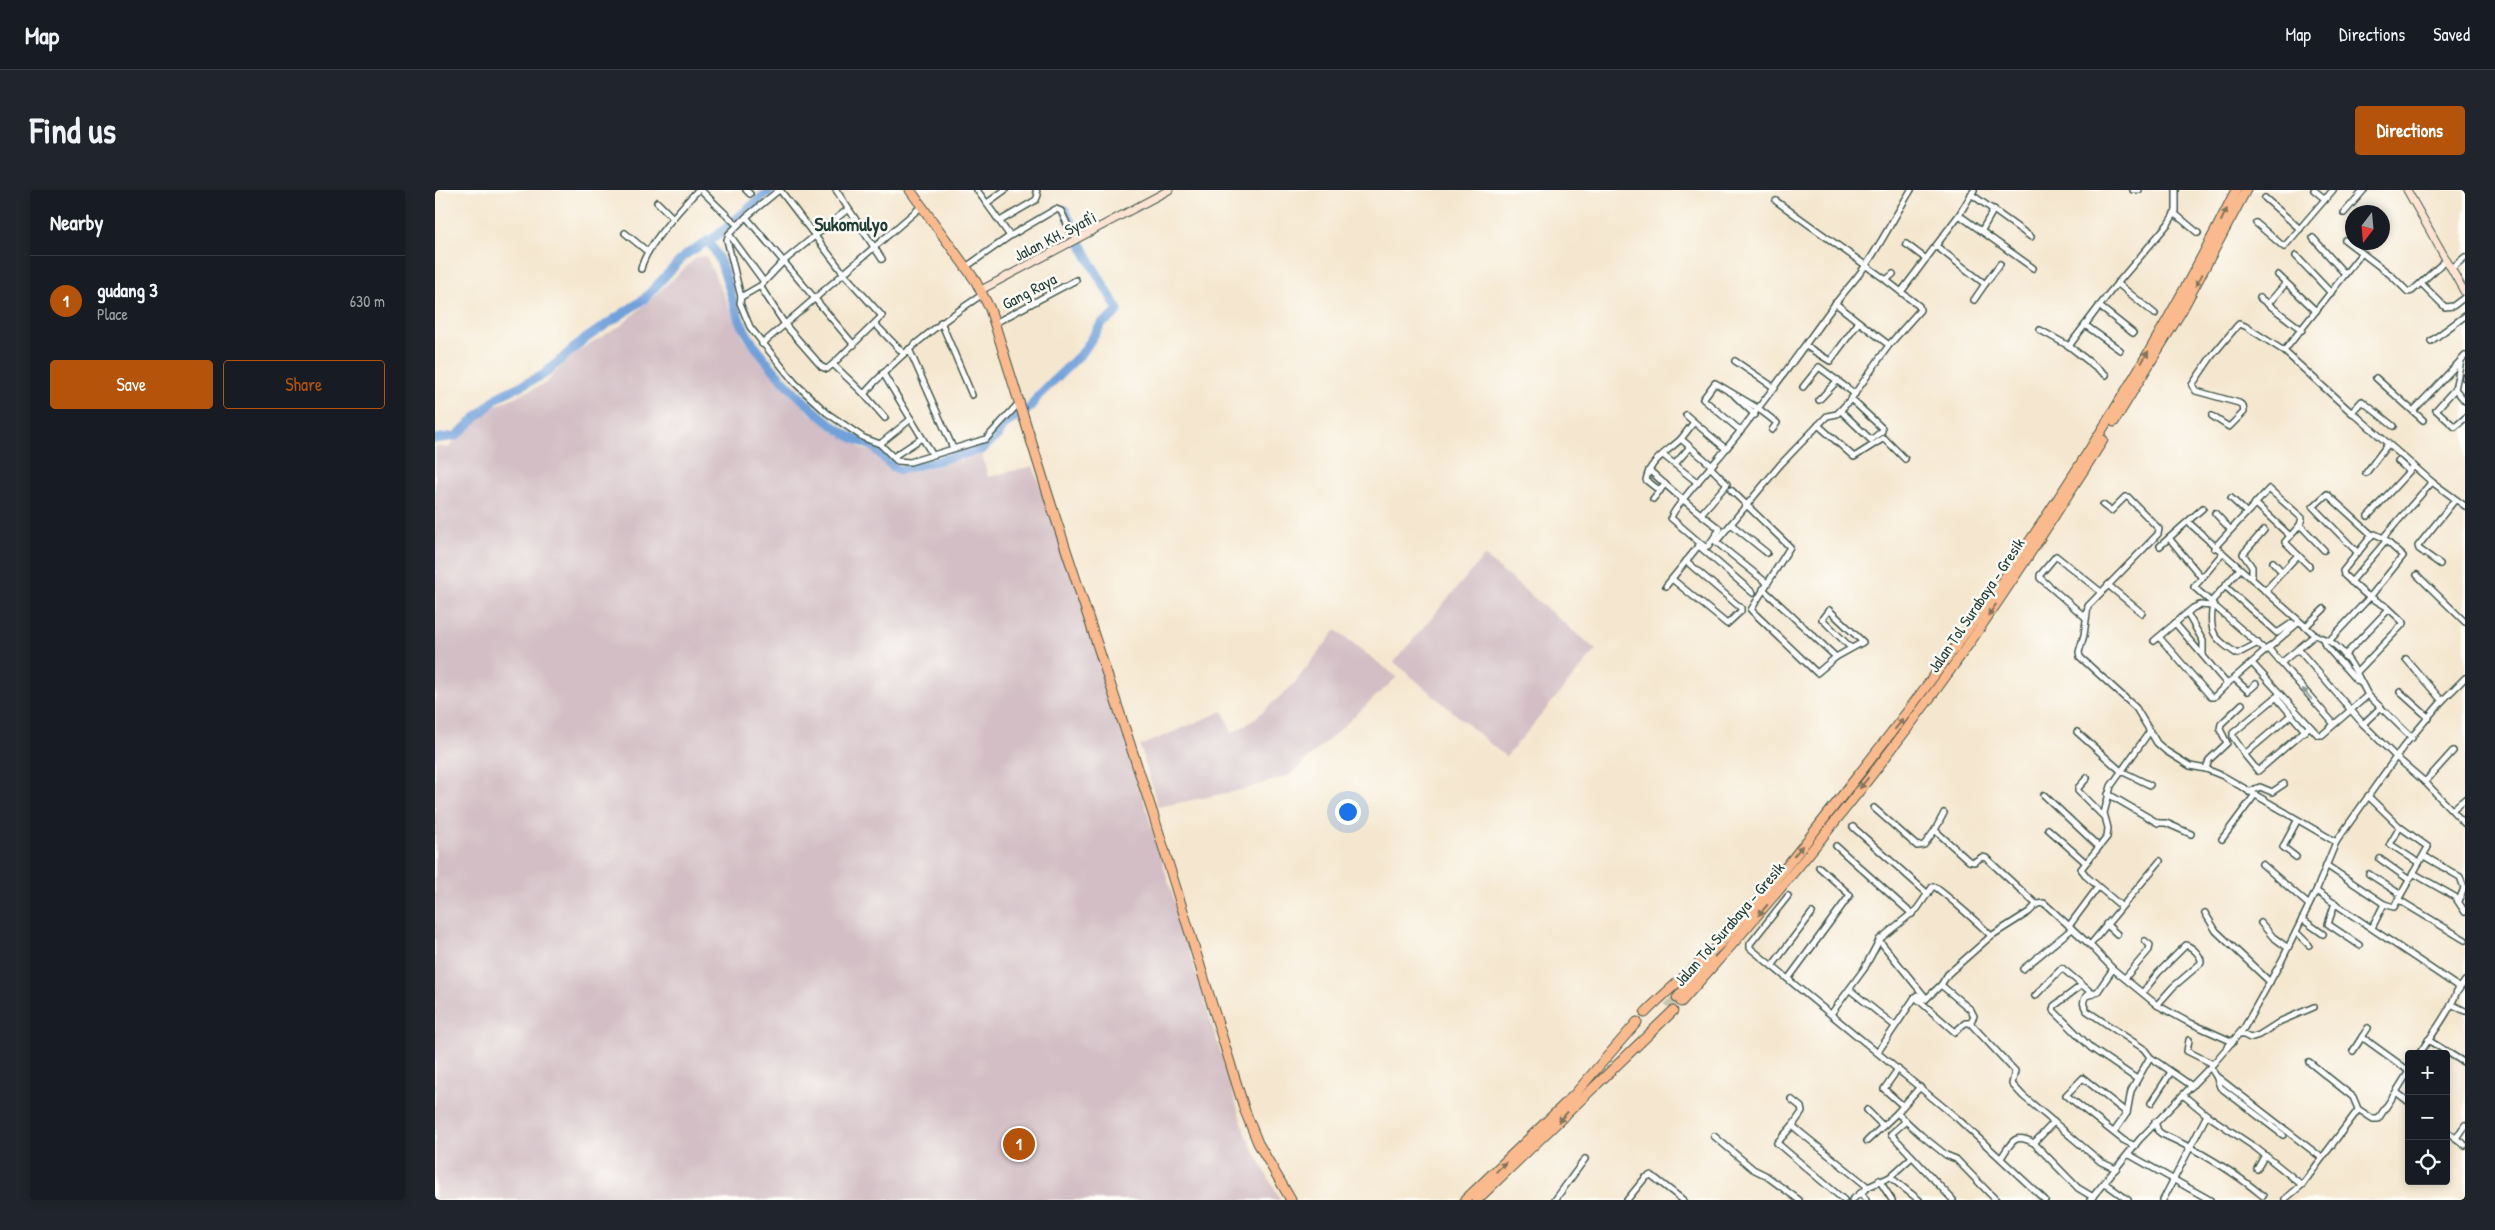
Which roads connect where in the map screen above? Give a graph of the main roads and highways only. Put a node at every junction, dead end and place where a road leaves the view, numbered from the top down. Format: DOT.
graph roads {
  1 [pos="1169,190"];
  2 [pos="2236,190"];
  3 [pos="2246,190"];
  4 [pos="914,191"];
  5 [pos="2409,191"];
  6 [pos="982,292"];
  7 [pos="2465,293"];
  8 [pos="1733,931"];
  9 [pos="1645,1014"];
  10 [pos="1637,1022"];
  11 [pos="1574,1094"];
  12 [pos="1291,1199"];
  13 [pos="1465,1200"];
  14 [pos="1477,1200"];
  1 -- 6 [label="main road, Jalan KH. Syafi'i"];
  8 -- 2 [label="highway, Jalan Tol Surabaya - Gresik, one-way"];
  3 -- 8 [label="highway, Jalan Tol Surabaya - Gresik, one-way"];
  4 -- 6 [label="highway"];
  5 -- 7 [label="main road"];
  6 -- 12 [label="highway"];
  8 -- 9 [label="highway, Jalan Tol Surabaya - Gresik"];
  10 -- 11 [label="highway, Jalan Tol Surabaya - Gresik"];
  13 -- 11 [label="highway, Jalan Tol Surabaya - Gresik, one-way"];
  11 -- 14 [label="highway, Jalan Tol Surabaya - Gresik, one-way"];
}
